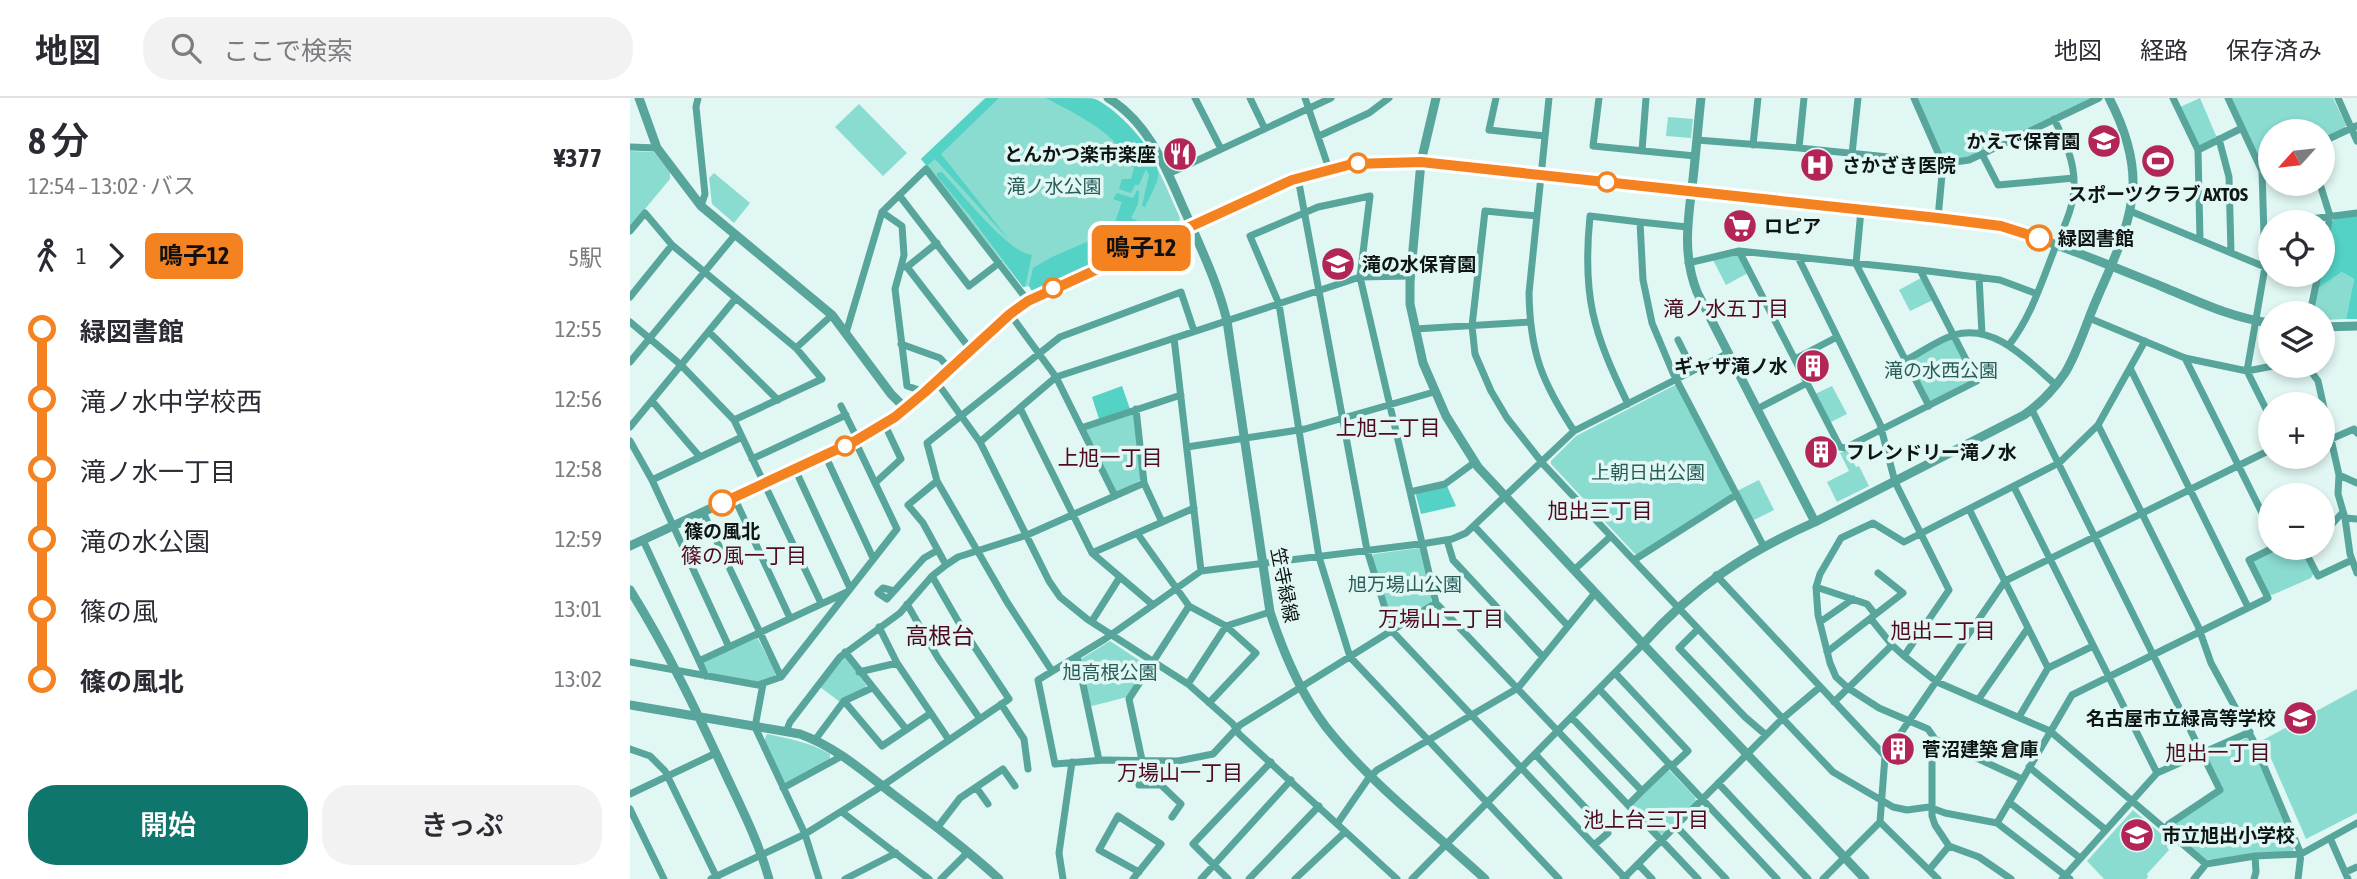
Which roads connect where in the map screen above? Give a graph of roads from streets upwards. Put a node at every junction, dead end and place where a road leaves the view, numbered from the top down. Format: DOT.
graph roads {
  1 [pos="639,98"];
  2 [pos="698,98"];
  3 [pos="1108,98"];
  4 [pos="1195,98"];
  5 [pos="1250,98"];
  6 [pos="1306,98"];
  7 [pos="1331,98"];
  8 [pos="1390,98"];
  9 [pos="1436,98"];
  10 [pos="1496,98"];
  11 [pos="1549,98"];
  12 [pos="1599,98"];
  13 [pos="1646,98"];
  14 [pos="1701,98"];
  15 [pos="1758,98"];
  16 [pos="1804,98"];
  17 [pos="1858,98"];
  18 [pos="1914,98"];
  19 [pos="2099,98"];
  20 [pos="2109,98"];
  21 [pos="2173,98"];
  22 [pos="2228,98"];
  23 [pos="2338,98"];
  24 [pos="1310,108"];
  25 [pos="2054,120"];
  26 [pos="2355,126"];
  27 [pos="2242,128"];
  28 [pos="1265,129"];
  29 [pos="1319,136"];
  30 [pos="1545,136"];
  31 [pos="2335,136"];
  32 [pos="2219,139"];
  33 [pos="1697,140"];
  34 [pos="2357,141"];
  35 [pos="1753,145"];
  36 [pos="630,147"];
  37 [pos="657,148"];
  38 [pos="1799,148"];
  39 [pos="1221,149"];
  40 [pos="2197,150"];
  41 [pos="1642,151"];
  42 [pos="1852,154"];
  43 [pos="1982,154"];
  44 [pos="2258,155"];
  45 [pos="1695,156"];
  46 [pos="1421,162"];
  47 [pos="1943,164"];
  48 [pos="1329,169"];
  49 [pos="1168,174"];
  50 [pos="1541,175"];
  51 [pos="1298,178"];
  52 [pos="2074,178"];
  53 [pos="1691,191"];
  54 [pos="899,195"];
  55 [pos="701,206"];
  56 [pos="1861,210"];
  57 [pos="2130,211"];
  58 [pos="882,212"];
  59 [pos="1304,212"];
  60 [pos="2357,213"];
  61 [pos="2335,215"];
  62 [pos="1537,216"];
  63 [pos="1938,218"];
  64 [pos="1640,222"];
  65 [pos="1191,226"];
  66 [pos="1687,227"];
  67 [pos="630,230"];
  68 [pos="735,235"];
  69 [pos="2200,240"];
  70 [pos="936,243"];
  71 [pos="2057,243"];
  72 [pos="673,245"];
  73 [pos="1740,251"];
  74 [pos="2231,253"];
  75 [pos="1798,257"];
  76 [pos="999,263"];
  77 [pos="1688,263"];
  78 [pos="1856,264"];
  79 [pos="2258,264"];
  80 [pos="2110,265"];
  81 [pos="904,267"];
  82 [pos="1920,270"];
  83 [pos="704,272"];
  84 [pos="1410,276"];
  85 [pos="1360,277"];
  86 [pos="1979,277"];
  87 [pos="2262,287"];
  88 [pos="1319,291"];
  89 [pos="2037,294"];
  90 [pos="630,297"];
  91 [pos="736,298"];
  92 [pos="1028,301"];
  93 [pos="1279,304"];
  94 [pos="1010,314"];
  95 [pos="832,315"];
  96 [pos="2089,318"];
  97 [pos="1227,321"];
  98 [pos="2256,321"];
  99 [pos="630,322"];
  100 [pos="1529,322"];
  101 [pos="1472,326"];
  102 [pos="2357,326"];
  103 [pos="2335,327"];
  104 [pos="1415,329"];
  105 [pos="1194,331"];
  106 [pos="709,332"];
  107 [pos="846,333"];
  108 [pos="1982,334"];
  109 [pos="1953,335"];
  110 [pos="1837,337"];
  111 [pos="1174,338"];
  112 [pos="649,339"];
  113 [pos="1678,340"];
  114 [pos="2146,341"];
  115 [pos="901,344"];
  116 [pos="2009,345"];
  117 [pos="796,348"];
  118 [pos="971,349"];
  119 [pos="1038,352"];
  120 [pos="1728,353"];
  121 [pos="2185,358"];
  122 [pos="1795,359"];
  123 [pos="1906,360"];
  124 [pos="630,362"];
  125 [pos="681,365"];
  126 [pos="950,369"];
  127 [pos="2258,369"];
  128 [pos="1693,370"];
  129 [pos="2130,370"];
  130 [pos="2247,371"];
  131 [pos="1056,377"];
  132 [pos="1677,379"];
  133 [pos="936,381"];
  134 [pos="1807,383"];
  135 [pos="2056,385"];
  136 [pos="1434,391"];
  137 [pos="925,392"];
  138 [pos="2258,393"];
  139 [pos="1181,395"];
  140 [pos="778,400"];
  141 [pos="652,401"];
  142 [pos="1390,404"];
  143 [pos="1628,404"];
  144 [pos="841,406"];
  145 [pos="1929,406"];
  146 [pos="1020,408"];
  147 [pos="906,409"];
  148 [pos="1136,409"];
  149 [pos="1757,409"];
  150 [pos="2032,410"];
  151 [pos="846,415"];
  152 [pos="961,415"];
  153 [pos="1343,418"];
  154 [pos="734,420"];
  155 [pos="884,423"];
  156 [pos="2098,425"];
  157 [pos="630,427"];
  158 [pos="1081,428"];
  159 [pos="1299,430"];
  160 [pos="1881,430"];
  161 [pos="1574,431"];
  162 [pos="2357,433"];
  163 [pos="742,437"];
  164 [pos="2335,437"];
  165 [pos="1245,439"];
  166 [pos="856,440"];
  167 [pos="630,441"];
  168 [pos="981,442"];
  169 [pos="1187,447"];
  170 [pos="825,455"];
  171 [pos="2258,456"];
  172 [pos="700,457"];
  173 [pos="2335,457"];
  174 [pos="752,459"];
  175 [pos="1475,462"];
  176 [pos="1542,462"];
  177 [pos="2059,463"];
  178 [pos="2238,466"];
  179 [pos="795,469"];
  180 [pos="2339,475"];
  181 [pos="652,480"];
  182 [pos="937,481"];
  183 [pos="1895,481"];
  184 [pos="2357,482"];
  185 [pos="875,483"];
  186 [pos="1144,483"];
  187 [pos="764,484"];
  188 [pos="2014,487"];
  189 [pos="2190,489"];
  190 [pos="1410,492"];
  191 [pos="1736,495"];
  192 [pos="1115,496"];
  193 [pos="1505,497"];
  194 [pos="734,498"];
  195 [pos="2258,505"];
  196 [pos="1194,508"];
  197 [pos="1969,509"];
  198 [pos="703,512"];
  199 [pos="2142,513"];
  200 [pos="1072,514"];
  201 [pos="2344,515"];
  202 [pos="2357,519"];
  203 [pos="1162,522"];
  204 [pos="1815,522"];
  205 [pos="2335,523"];
  206 [pos="1474,526"];
  207 [pos="673,527"];
  208 [pos="1137,533"];
  209 [pos="1921,534"];
  210 [pos="1027,535"];
  211 [pos="1611,536"];
  212 [pos="2095,536"];
  213 [pos="643,540"];
  214 [pos="1447,540"];
  215 [pos="1423,543"];
  216 [pos="630,546"];
  217 [pos="1763,547"];
  218 [pos="938,550"];
  219 [pos="1367,550"];
  220 [pos="978,551"];
  221 [pos="1092,553"];
  222 [pos="1319,556"];
  223 [pos="2258,556"];
  224 [pos="873,558"];
  225 [pos="2050,559"];
  226 [pos="1634,560"];
  227 [pos="2311,560"];
  228 [pos="2352,560"];
  229 [pos="1262,563"];
  230 [pos="946,565"];
  231 [pos="1574,570"];
  232 [pos="1201,571"];
  233 [pos="1878,573"];
  234 [pos="2357,573"];
  235 [pos="1716,575"];
  236 [pos="932,576"];
  237 [pos="1120,577"];
  238 [pos="2005,581"];
  239 [pos="1816,587"];
  240 [pos="1176,588"];
  241 [pos="849,590"];
  242 [pos="894,591"];
  243 [pos="1595,593"];
  244 [pos="632,595"];
  245 [pos="1853,599"];
  246 [pos="821,603"];
  247 [pos="1436,603"];
  248 [pos="907,604"];
  249 [pos="1153,605"];
  250 [pos="1189,607"];
  251 [pos="2248,607"];
  252 [pos="1679,608"];
  253 [pos="1270,612"];
  254 [pos="1873,617"];
  255 [pos="790,618"];
  256 [pos="1092,621"];
  257 [pos="1820,622"];
  258 [pos="1226,626"];
  259 [pos="1568,626"];
  260 [pos="879,627"];
  261 [pos="2028,628"];
  262 [pos="1698,629"];
  263 [pos="1392,631"];
  264 [pos="2200,631"];
  265 [pos="760,633"];
  266 [pos="1111,634"];
  267 [pos="1643,645"];
  268 [pos="1892,645"];
  269 [pos="2093,646"];
  270 [pos="729,647"];
  271 [pos="845,652"];
  272 [pos="1827,652"];
  273 [pos="2154,654"];
  274 [pos="1077,656"];
  275 [pos="1904,656"];
  276 [pos="1350,657"];
  277 [pos="1544,657"];
  278 [pos="699,661"];
  279 [pos="630,662"];
  280 [pos="1153,662"];
  281 [pos="897,663"];
  282 [pos="2048,668"];
  283 [pos="675,671"];
  284 [pos="1052,671"];
  285 [pos="859,673"];
  286 [pos="1615,673"];
  287 [pos="706,676"];
  288 [pos="781,677"];
  289 [pos="2109,677"];
  290 [pos="1937,682"];
  291 [pos="763,684"];
  292 [pos="1188,684"];
  293 [pos="1301,687"];
  294 [pos="1820,687"];
  295 [pos="872,688"];
  296 [pos="1518,688"];
  297 [pos="1848,688"];
  298 [pos="1600,689"];
  299 [pos="1978,700"];
  300 [pos="844,701"];
  301 [pos="1834,702"];
  302 [pos="1209,703"];
  303 [pos="1001,704"];
  304 [pos="630,705"];
  305 [pos="931,713"];
  306 [pos="1472,716"];
  307 [pos="699,718"];
  308 [pos="1572,718"];
  309 [pos="2019,718"];
  310 [pos="980,719"];
  311 [pos="1782,719"];
  312 [pos="1910,720"];
  313 [pos="755,727"];
  314 [pos="906,729"];
  315 [pos="1235,729"];
  316 [pos="1558,731"];
  317 [pos="2050,731"];
  318 [pos="786,732"];
  319 [pos="2250,732"];
  320 [pos="1766,735"];
  321 [pos="815,740"];
  322 [pos="948,740"];
  323 [pos="1935,740"];
  324 [pos="1428,741"];
  325 [pos="630,749"];
  326 [pos="716,753"];
  327 [pos="2202,753"];
  328 [pos="1535,754"];
  329 [pos="1746,754"];
  330 [pos="842,756"];
  331 [pos="1885,756"];
  332 [pos="1099,760"];
  333 [pos="1141,760"];
  334 [pos="1159,761"];
  335 [pos="1072,762"];
  336 [pos="1271,762"];
  337 [pos="1671,765"];
  338 [pos="2029,767"];
  339 [pos="1521,768"];
  340 [pos="1028,769"];
  341 [pos="2157,773"];
  342 [pos="1371,775"];
  343 [pos="667,776"];
  344 [pos="2022,779"];
  345 [pos="1291,780"];
  346 [pos="1717,783"];
  347 [pos="1161,785"];
  348 [pos="883,786"];
  349 [pos="1014,786"];
  350 [pos="976,787"];
  351 [pos="783,788"];
  352 [pos="1642,791"];
  353 [pos="630,794"];
  354 [pos="1702,799"];
  355 [pos="1882,801"];
  356 [pos="2132,801"];
  357 [pos="1487,802"];
  358 [pos="2009,802"];
  359 [pos="988,804"];
  360 [pos="1628,805"];
  361 [pos="1319,806"];
  362 [pos="1932,808"];
  363 [pos="630,809"];
  364 [pos="842,811"];
  365 [pos="1172,817"];
  366 [pos="1880,822"];
  367 [pos="1997,822"];
  368 [pos="2357,823"];
  369 [pos="1337,824"];
  370 [pos="1676,826"];
  371 [pos="937,828"];
  372 [pos="2165,829"];
  373 [pos="2106,830"];
  374 [pos="1345,832"];
  375 [pos="805,834"];
  376 [pos="2330,838"];
  377 [pos="1661,840"];
  378 [pos="1446,843"];
  379 [pos="1594,845"];
  380 [pos="1949,846"];
  381 [pos="968,852"];
  382 [pos="895,853"];
  383 [pos="762,854"];
  384 [pos="2301,854"];
  385 [pos="2255,856"];
  386 [pos="1844,858"];
  387 [pos="2080,858"];
  388 [pos="1214,864"];
  389 [pos="1638,864"];
  390 [pos="2206,864"];
  391 [pos="2357,867"];
  392 [pos="1929,870"];
  393 [pos="1139,872"];
  394 [pos="2347,876"];
  395 [pos="715,878"];
  396 [pos="1298,878"];
  397 [pos="1624,878"];
  398 [pos="2066,878"];
  399 [pos="664,879"];
  400 [pos="769,879"];
  401 [pos="820,879"];
  402 [pos="845,879"];
  403 [pos="929,879"];
  404 [pos="941,879"];
  405 [pos="999,879"];
  406 [pos="1063,879"];
  407 [pos="1133,879"];
  408 [pos="1200,879"];
  409 [pos="1228,879"];
  410 [pos="1249,879"];
  411 [pos="1397,879"];
  412 [pos="1412,879"];
  413 [pos="1485,879"];
  414 [pos="1559,879"];
  415 [pos="1652,879"];
  416 [pos="1698,879"];
  417 [pos="1726,879"];
  418 [pos="1777,879"];
  419 [pos="1808,879"];
  420 [pos="1823,879"];
  421 [pos="1865,879"];
  422 [pos="1938,879"];
  423 [pos="2011,879"];
  424 [pos="2194,879"];
  425 [pos="2254,879"];
  426 [pos="2298,879"];
  1 -- 37 [label="street"];
  2 -- 55 [label="street"];
  3 -- 49 [label="street, 笠寺緑線"];
  4 -- 39 [label="street"];
  5 -- 28 [label="street"];
  6 -- 24 [label="street"];
  7 -- 24 [label="street"];
  8 -- 29 [label="street"];
  9 -- 46 [label="street"];
  10 -- 30 [label="street"];
  11 -- 30 [label="street"];
  12 -- 41 [label="street"];
  13 -- 41 [label="street"];
  14 -- 33 [label="street"];
  15 -- 35 [label="street"];
  16 -- 38 [label="street"];
  17 -- 42 [label="street"];
  18 -- 47 [label="street"];
  19 -- 25 [label="street"];
  20 -- 57 [label="street"];
  21 -- 40 [label="street"];
  22 -- 27 [label="street"];
  23 -- 26 [label="street"];
  24 -- 28 [label="street"];
  24 -- 29 [label="street"];
  25 -- 43 [label="street"];
  25 -- 52 [label="street"];
  26 -- 31 [label="street"];
  26 -- 34 [label="street"];
  27 -- 32 [label="street"];
  27 -- 44 [label="street"];
  28 -- 39 [label="street"];
  29 -- 48 [label="street"];
  30 -- 50 [label="street"];
  32 -- 40 [label="street"];
  32 -- 74 [label="street"];
  33 -- 35 [label="street"];
  33 -- 45 [label="street"];
  35 -- 38 [label="street"];
  36 -- 37 [label="street"];
  37 -- 55 [label="street"];
  38 -- 42 [label="street"];
  39 -- 49 [label="street"];
  40 -- 69 [label="street"];
  41 -- 45 [label="street"];
  42 -- 47 [label="street"];
  43 -- 47 [label="street"];
  43 -- 52 [label="street"];
  45 -- 53 [label="street"];
  46 -- 48 [label="street"];
  46 -- 50 [label="street"];
  46 -- 84 [label="street"];
  47 -- 63 [label="street"];
  48 -- 51 [label="street"];
  49 -- 65 [label="street, 笠寺緑線"];
  50 -- 53 [label="street"];
  50 -- 62 [label="street"];
  51 -- 59 [label="street"];
  51 -- 65 [label="street"];
  52 -- 71 [label="street"];
  53 -- 56 [label="street"];
  53 -- 66 [label="street"];
  54 -- 58 [label="street"];
  54 -- 70 [label="street"];
  54 -- 76 [label="street"];
  55 -- 68 [label="street"];
  56 -- 63 [label="street"];
  56 -- 78 [label="street"];
  57 -- 69 [label="street"];
  57 -- 80 [label="street"];
  58 -- 81 [label="street"];
  58 -- 107 [label="street"];
  59 -- 85 [label="street"];
  59 -- 88 [label="street"];
  59 -- 93 [label="street"];
  60 -- 61 [label="street"];
  62 -- 100 [label="street"];
  62 -- 101 [label="street"];
  63 -- 71 [label="street"];
  64 -- 66 [label="street"];
  64 -- 132 [label="street"];
  64 -- 143 [label="street"];
  65 -- 92 [label="street"];
  65 -- 97 [label="street, 笠寺緑線"];
  66 -- 77 [label="street"];
  67 -- 72 [label="street"];
  68 -- 83 [label="street"];
  68 -- 95 [label="street"];
  69 -- 74 [label="street"];
  70 -- 76 [label="street"];
  70 -- 81 [label="street"];
  71 -- 80 [label="street"];
  71 -- 89 [label="street"];
  72 -- 83 [label="street"];
  72 -- 90 [label="street"];
  73 -- 75 [label="street"];
  73 -- 77 [label="street"];
  73 -- 122 [label="street"];
  74 -- 79 [label="street"];
  75 -- 78 [label="street"];
  75 -- 110 [label="street"];
  76 -- 92 [label="street"];
  77 -- 120 [label="street"];
  78 -- 82 [label="street"];
  78 -- 123 [label="street"];
  80 -- 96 [label="street"];
  80 -- 98 [label="street"];
  81 -- 115 [label="street"];
  81 -- 118 [label="street"];
  82 -- 86 [label="street"];
  82 -- 109 [label="street"];
  83 -- 91 [label="street"];
  83 -- 112 [label="street"];
  84 -- 85 [label="street"];
  84 -- 104 [label="street"];
  85 -- 88 [label="street"];
  85 -- 142 [label="street"];
  86 -- 89 [label="street"];
  86 -- 108 [label="street"];
  87 -- 98 [label="street"];
  88 -- 93 [label="street"];
  88 -- 153 [label="street"];
  89 -- 116 [label="street"];
  91 -- 106 [label="street"];
  91 -- 117 [label="street"];
  92 -- 94 [label="street"];
  93 -- 97 [label="street"];
  93 -- 159 [label="street"];
  94 -- 118 [label="street"];
  94 -- 119 [label="street"];
  95 -- 107 [label="street"];
  95 -- 117 [label="street"];
  96 -- 114 [label="street"];
  96 -- 135 [label="street"];
  97 -- 105 [label="street"];
  97 -- 165 [label="street, 笠寺緑線"];
  98 -- 130 [label="street"];
  99 -- 112 [label="street"];
  100 -- 101 [label="street"];
  100 -- 161 [label="street"];
  101 -- 104 [label="street"];
  101 -- 176 [label="street"];
  102 -- 103 [label="street"];
  104 -- 136 [label="street"];
  105 -- 111 [label="street"];
  105 -- 119 [label="street"];
  106 -- 125 [label="street"];
  106 -- 140 [label="street"];
  107 -- 147 [label="street"];
  108 -- 109 [label="street"];
  108 -- 116 [label="street"];
  109 -- 123 [label="street"];
  109 -- 145 [label="street"];
  110 -- 122 [label="street"];
  110 -- 160 [label="street"];
  111 -- 131 [label="street"];
  111 -- 139 [label="street"];
  112 -- 124 [label="street"];
  112 -- 125 [label="street"];
  113 -- 128 [label="street"];
  114 -- 121 [label="street"];
  114 -- 129 [label="street"];
  115 -- 126 [label="street"];
  115 -- 137 [label="street"];
  116 -- 135 [label="street"];
  117 -- 140 [label="street"];
  118 -- 126 [label="street"];
  119 -- 131 [label="street"];
  119 -- 152 [label="street"];
  120 -- 128 [label="street"];
  120 -- 149 [label="street"];
  121 -- 130 [label="street"];
  121 -- 178 [label="street"];
  122 -- 134 [label="street"];
  123 -- 145 [label="street"];
  125 -- 141 [label="street"];
  125 -- 154 [label="street"];
  126 -- 133 [label="street"];
  127 -- 130 [label="street"];
  128 -- 132 [label="street"];
  129 -- 156 [label="street"];
  129 -- 189 [label="street"];
  130 -- 138 [label="street"];
  131 -- 146 [label="street"];
  131 -- 158 [label="street"];
  132 -- 143 [label="street"];
  132 -- 191 [label="street"];
  133 -- 137 [label="street"];
  133 -- 152 [label="street"];
  134 -- 149 [label="street"];
  134 -- 160 [label="street"];
  135 -- 150 [label="street"];
  136 -- 142 [label="street"];
  136 -- 175 [label="street"];
  137 -- 147 [label="street"];
  139 -- 148 [label="street"];
  139 -- 169 [label="street"];
  140 -- 154 [label="street"];
  141 -- 157 [label="street"];
  141 -- 172 [label="street"];
  142 -- 153 [label="street"];
  142 -- 190 [label="street"];
  143 -- 161 [label="street"];
  144 -- 151 [label="street"];
  145 -- 160 [label="street"];
  146 -- 168 [label="street"];
  146 -- 200 [label="street"];
  147 -- 155 [label="street"];
  148 -- 158 [label="street"];
  148 -- 186 [label="street"];
  149 -- 204 [label="street"];
  150 -- 177 [label="street"];
  150 -- 183 [label="street"];
  151 -- 166 [label="street"];
  151 -- 174 [label="street"];
  152 -- 168 [label="street"];
  152 -- 182 [label="street"];
  153 -- 159 [label="street"];
  153 -- 219 [label="street"];
  154 -- 163 [label="street"];
  155 -- 166 [label="street"];
  155 -- 185 [label="street"];
  156 -- 177 [label="street"];
  156 -- 199 [label="street"];
  158 -- 192 [label="street"];
  159 -- 165 [label="street"];
  159 -- 222 [label="street"];
  160 -- 183 [label="street"];
  161 -- 176 [label="street"];
  162 -- 164 [label="street"];
  163 -- 172 [label="street"];
  163 -- 174 [label="street"];
  165 -- 169 [label="street"];
  165 -- 229 [label="street, 笠寺緑線"];
  166 -- 170 [label="street"];
  166 -- 185 [label="street"];
  167 -- 181 [label="street"];
  168 -- 210 [label="street"];
  169 -- 196 [label="street"];
  170 -- 179 [label="street"];
  170 -- 224 [label="street"];
  171 -- 178 [label="street"];
  172 -- 181 [label="street"];
  173 -- 180 [label="street"];
  174 -- 187 [label="street"];
  175 -- 190 [label="street"];
  175 -- 193 [label="street"];
  176 -- 193 [label="street"];
  176 -- 211 [label="street"];
  177 -- 188 [label="street"];
  177 -- 212 [label="street"];
  178 -- 189 [label="street"];
  178 -- 195 [label="street"];
  179 -- 187 [label="street"];
  179 -- 241 [label="street"];
  180 -- 184 [label="street"];
  180 -- 201 [label="street"];
  181 -- 207 [label="street"];
  182 -- 218 [label="street"];
  182 -- 220 [label="street"];
  183 -- 204 [label="street"];
  183 -- 209 [label="street"];
  185 -- 224 [label="street"];
  186 -- 192 [label="street"];
  186 -- 203 [label="street"];
  187 -- 194 [label="street"];
  187 -- 246 [label="street"];
  188 -- 197 [label="street"];
  188 -- 225 [label="street"];
  189 -- 199 [label="street"];
  189 -- 251 [label="street"];
  190 -- 215 [label="street"];
  191 -- 217 [label="street"];
  191 -- 226 [label="street"];
  192 -- 200 [label="street"];
  193 -- 206 [label="street"];
  193 -- 231 [label="street"];
  194 -- 198 [label="street"];
  194 -- 255 [label="street"];
  196 -- 203 [label="street"];
  196 -- 232 [label="street"];
  197 -- 209 [label="street"];
  197 -- 238 [label="street"];
  198 -- 207 [label="street"];
  198 -- 265 [label="street"];
  199 -- 212 [label="street"];
  199 -- 264 [label="street"];
  200 -- 210 [label="street"];
  200 -- 221 [label="street"];
  201 -- 202 [label="street"];
  201 -- 205 [label="street"];
  201 -- 228 [label="street"];
  203 -- 208 [label="street"];
  204 -- 217 [label="street"];
  206 -- 214 [label="street"];
  206 -- 259 [label="street"];
  207 -- 213 [label="street"];
  207 -- 270 [label="street"];
  208 -- 221 [label="street"];
  208 -- 240 [label="street"];
  209 -- 239 [label="street"];
  209 -- 275 [label="street"];
  210 -- 220 [label="street"];
  210 -- 256 [label="street"];
  211 -- 226 [label="street"];
  211 -- 231 [label="street"];
  212 -- 225 [label="street"];
  212 -- 273 [label="street"];
  213 -- 216 [label="street"];
  213 -- 278 [label="street"];
  214 -- 215 [label="street"];
  214 -- 277 [label="street"];
  215 -- 219 [label="street"];
  215 -- 247 [label="street"];
  217 -- 235 [label="street"];
  218 -- 230 [label="street"];
  218 -- 242 [label="street"];
  219 -- 222 [label="street"];
  219 -- 263 [label="street"];
  220 -- 230 [label="street"];
  220 -- 284 [label="street"];
  221 -- 237 [label="street"];
  222 -- 229 [label="street"];
  222 -- 276 [label="street"];
  223 -- 251 [label="street"];
  224 -- 241 [label="street"];
  225 -- 238 [label="street"];
  225 -- 269 [label="street"];
  226 -- 252 [label="street"];
  227 -- 228 [label="street"];
  228 -- 234 [label="street"];
  229 -- 232 [label="street"];
  229 -- 253 [label="street, 笠寺緑線"];
  230 -- 236 [label="street"];
  231 -- 243 [label="street"];
  232 -- 240 [label="street"];
  233 -- 254 [label="street"];
  235 -- 252 [label="street"];
  235 -- 294 [label="street"];
  236 -- 248 [label="street"];
  236 -- 303 [label="street"];
  237 -- 249 [label="street"];
  237 -- 256 [label="street"];
  238 -- 261 [label="street"];
  238 -- 290 [label="street"];
  239 -- 245 [label="street"];
  239 -- 257 [label="street"];
  240 -- 249 [label="street"];
  240 -- 250 [label="street"];
  241 -- 246 [label="street"];
  241 -- 288 [label="street"];
  243 -- 259 [label="street"];
  243 -- 267 [label="street"];
  244 -- 283 [label="street"];
  245 -- 254 [label="street"];
  245 -- 257 [label="street"];
  246 -- 255 [label="street"];
  247 -- 263 [label="street"];
  247 -- 296 [label="street"];
  248 -- 260 [label="street"];
  248 -- 310 [label="street"];
  249 -- 266 [label="street"];
  250 -- 258 [label="street"];
  250 -- 280 [label="street"];
  251 -- 264 [label="street"];
  252 -- 262 [label="street"];
  252 -- 267 [label="street"];
  253 -- 258 [label="street"];
  253 -- 293 [label="street, 笠寺緑線"];
  254 -- 268 [label="street"];
  254 -- 272 [label="street"];
  255 -- 265 [label="street"];
  256 -- 266 [label="street"];
  257 -- 272 [label="street"];
  258 -- 292 [label="street"];
  258 -- 302 [label="street"];
  259 -- 277 [label="street"];
  260 -- 271 [label="street"];
  260 -- 281 [label="street"];
  261 -- 282 [label="street"];
  261 -- 299 [label="street"];
  262 -- 311 [label="street"];
  262 -- 320 [label="street"];
  263 -- 276 [label="street"];
  263 -- 306 [label="street"];
  264 -- 273 [label="street"];
  264 -- 319 [label="street"];
  265 -- 270 [label="street"];
  265 -- 288 [label="street"];
  266 -- 274 [label="street"];
  266 -- 280 [label="street"];
  267 -- 286 [label="street"];
  267 -- 329 [label="street"];
  268 -- 275 [label="street"];
  268 -- 297 [label="street"];
  269 -- 282 [label="street"];
  269 -- 289 [label="street"];
  270 -- 278 [label="street"];
  271 -- 285 [label="street"];
  271 -- 318 [label="street"];
  272 -- 297 [label="street"];
  273 -- 289 [label="street"];
  273 -- 327 [label="street"];
  274 -- 284 [label="street"];
  274 -- 332 [label="street"];
  275 -- 290 [label="street"];
  276 -- 293 [label="street"];
  276 -- 324 [label="street"];
  277 -- 296 [label="street"];
  278 -- 287 [label="street"];
  279 -- 283 [label="street"];
  280 -- 292 [label="street"];
  280 -- 333 [label="street"];
  281 -- 285 [label="street"];
  281 -- 305 [label="street"];
  282 -- 309 [label="street"];
  283 -- 287 [label="street"];
  283 -- 307 [label="street"];
  284 -- 335 [label="street"];
  285 -- 295 [label="street"];
  286 -- 298 [label="street"];
  286 -- 337 [label="street"];
  287 -- 291 [label="street"];
  288 -- 291 [label="street"];
  289 -- 317 [label="street"];
  289 -- 341 [label="street"];
  290 -- 299 [label="street"];
  290 -- 312 [label="street"];
  291 -- 313 [label="street"];
  292 -- 302 [label="street"];
  293 -- 315 [label="street"];
  293 -- 342 [label="street, 笠寺緑線"];
  294 -- 301 [label="street"];
  294 -- 311 [label="street"];
  295 -- 300 [label="street"];
  295 -- 314 [label="street"];
  296 -- 306 [label="street"];
  296 -- 316 [label="street"];
  297 -- 301 [label="street"];
  297 -- 312 [label="street"];
  298 -- 308 [label="street"];
  298 -- 337 [label="street"];
  299 -- 309 [label="street"];
  300 -- 314 [label="street"];
  300 -- 321 [label="street"];
  301 -- 331 [label="street"];
  302 -- 315 [label="street"];
  303 -- 310 [label="street"];
  303 -- 340 [label="street"];
  304 -- 307 [label="street"];
  305 -- 314 [label="street"];
  305 -- 322 [label="street"];
  306 -- 324 [label="street"];
  306 -- 339 [label="street"];
  307 -- 313 [label="street"];
  307 -- 326 [label="street"];
  308 -- 316 [label="street"];
  308 -- 352 [label="street"];
  309 -- 317 [label="street"];
  310 -- 322 [label="street"];
  311 -- 320 [label="street"];
  311 -- 355 [label="street"];
  312 -- 323 [label="street"];
  312 -- 331 [label="street"];
  313 -- 318 [label="street"];
  313 -- 351 [label="street"];
  315 -- 334 [label="street"];
  315 -- 336 [label="street"];
  316 -- 328 [label="street"];
  316 -- 360 [label="street"];
  317 -- 338 [label="street"];
  317 -- 356 [label="street"];
  318 -- 321 [label="street"];
  319 -- 327 [label="street"];
  319 -- 384 [label="street"];
  320 -- 329 [label="street"];
  321 -- 330 [label="street"];
  322 -- 348 [label="street"];
  323 -- 344 [label="street"];
  323 -- 362 [label="street"];
  324 -- 342 [label="street"];
  324 -- 357 [label="street"];
  325 -- 343 [label="street"];
  326 -- 343 [label="street"];
  326 -- 383 [label="street"];
  327 -- 341 [label="street"];
  327 -- 372 [label="street"];
  328 -- 339 [label="street"];
  328 -- 379 [label="street"];
  329 -- 346 [label="street"];
  329 -- 386 [label="street"];
  330 -- 348 [label="street"];
  330 -- 351 [label="street"];
  331 -- 355 [label="street"];
  332 -- 333 [label="street"];
  332 -- 335 [label="street"];
  333 -- 334 [label="street"];
  333 -- 347 [label="street"];
  334 -- 347 [label="street"];
  335 -- 406 [label="street"];
  336 -- 345 [label="street"];
  336 -- 388 [label="street"];
  337 -- 352 [label="street"];
  337 -- 354 [label="street"];
  338 -- 344 [label="street"];
  338 -- 373 [label="street"];
  339 -- 357 [label="street"];
  339 -- 379 [label="street"];
  341 -- 356 [label="street"];
  342 -- 369 [label="street"];
  342 -- 378 [label="street, 笠寺緑線"];
  343 -- 353 [label="street"];
  343 -- 395 [label="street"];
  344 -- 358 [label="street"];
  345 -- 361 [label="street"];
  345 -- 388 [label="street"];
  346 -- 354 [label="street"];
  346 -- 419 [label="street"];
  347 -- 365 [label="street"];
  348 -- 364 [label="street"];
  348 -- 371 [label="street"];
  349 -- 350 [label="street"];
  350 -- 359 [label="street"];
  350 -- 371 [label="street"];
  351 -- 375 [label="street"];
  352 -- 360 [label="street"];
  354 -- 370 [label="street"];
  354 -- 418 [label="street"];
  355 -- 362 [label="street"];
  355 -- 366 [label="street"];
  356 -- 372 [label="street"];
  356 -- 373 [label="street"];
  357 -- 378 [label="street"];
  357 -- 414 [label="street"];
  358 -- 367 [label="street"];
  358 -- 387 [label="street"];
  360 -- 377 [label="street"];
  361 -- 369 [label="street"];
  361 -- 410 [label="street"];
  362 -- 367 [label="street"];
  362 -- 380 [label="street"];
  363 -- 399 [label="street"];
  364 -- 375 [label="street"];
  364 -- 382 [label="street"];
  366 -- 386 [label="street"];
  366 -- 392 [label="street"];
  367 -- 398 [label="street"];
  368 -- 376 [label="street"];
  369 -- 374 [label="street"];
  370 -- 377 [label="street"];
  370 -- 417 [label="street"];
  371 -- 381 [label="street"];
  372 -- 390 [label="street"];
  373 -- 387 [label="street"];
  374 -- 396 [label="street"];
  374 -- 411 [label="street"];
  375 -- 383 [label="street"];
  375 -- 401 [label="street"];
  376 -- 384 [label="street"];
  376 -- 394 [label="street"];
  377 -- 389 [label="street"];
  377 -- 416 [label="street"];
  378 -- 412 [label="street"];
  378 -- 413 [label="street, 笠寺緑線"];
  379 -- 397 [label="street"];
  380 -- 392 [label="street"];
  380 -- 423 [label="street"];
  381 -- 404 [label="street"];
  381 -- 405 [label="street"];
  382 -- 402 [label="street"];
  382 -- 403 [label="street"];
  383 -- 395 [label="street"];
  383 -- 400 [label="street"];
  384 -- 385 [label="street"];
  384 -- 426 [label="street"];
  385 -- 390 [label="street"];
  385 -- 425 [label="street"];
  386 -- 420 [label="street"];
  386 -- 421 [label="street"];
  387 -- 398 [label="street"];
  388 -- 408 [label="street"];
  388 -- 409 [label="street"];
  389 -- 397 [label="street"];
  389 -- 415 [label="street"];
  390 -- 424 [label="street"];
  391 -- 394 [label="street"];
  392 -- 422 [label="street"];
  393 -- 393 [label="street"];
  393 -- 407 [label="street"];
}
